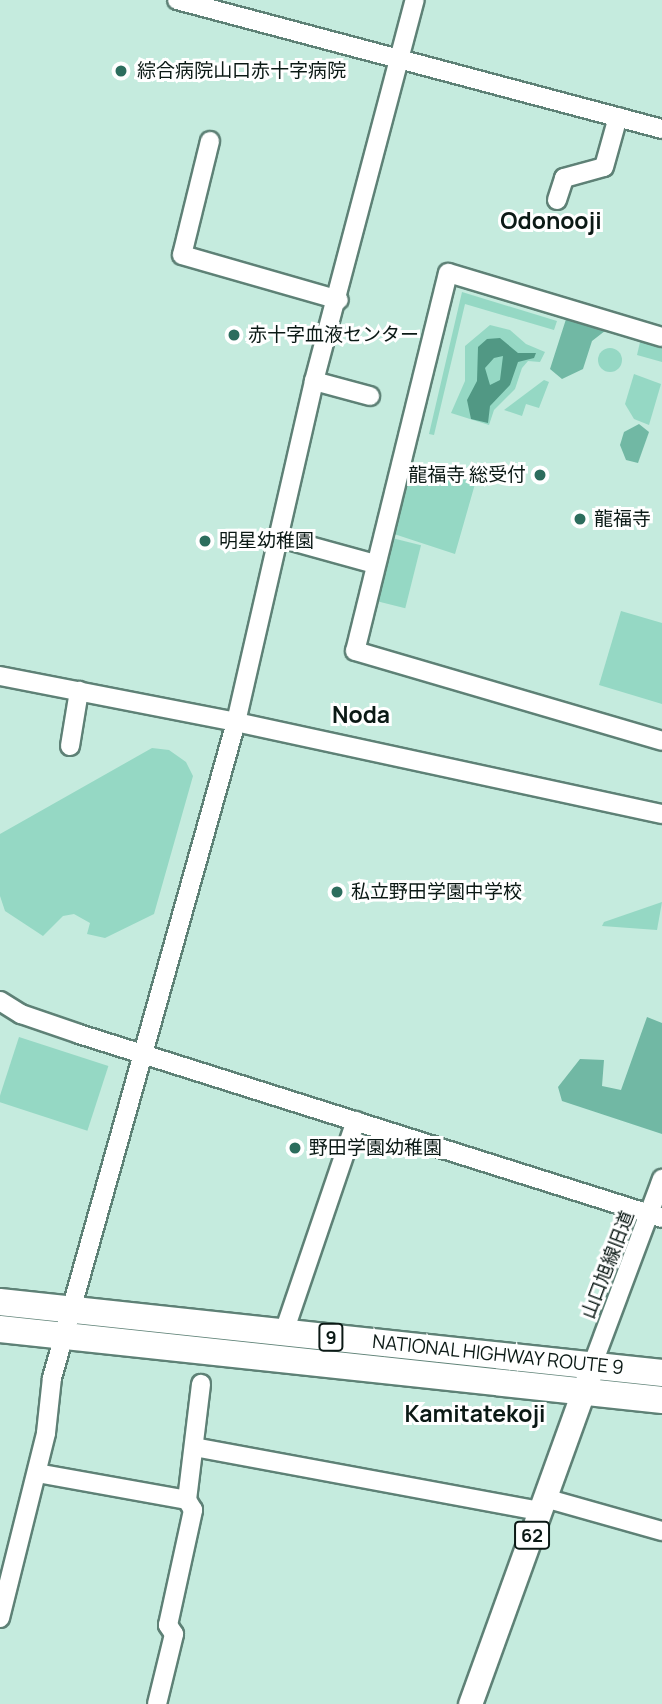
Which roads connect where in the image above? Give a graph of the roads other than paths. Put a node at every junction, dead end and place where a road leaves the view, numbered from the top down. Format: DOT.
graph roads {
  1 [pos="177,0"];
  2 [pos="415,0"];
  3 [pos="399,57"];
  4 [pos="618,117"];
  5 [pos="662,129"];
  6 [pos="209,141"];
  7 [pos="557,200"];
  8 [pos="339,300"];
  9 [pos="662,337"];
  10 [pos="314,381"];
  11 [pos="370,396"];
  12 [pos="277,537"];
  13 [pos="375,565"];
  14 [pos="0,676"];
  15 [pos="79,691"];
  16 [pos="236,722"];
  17 [pos="662,741"];
  18 [pos="70,746"];
  19 [pos="662,814"];
  20 [pos="0,1001"];
  21 [pos="144,1052"];
  22 [pos="356,1121"];
  23 [pos="662,1179"];
  24 [pos="656,1215"];
  25 [pos="0,1303"];
  26 [pos="72,1310"];
  27 [pos="0,1329"];
  28 [pos="284,1332"];
  29 [pos="65,1336"];
  30 [pos="592,1366"];
  31 [pos="662,1373"];
  32 [pos="201,1384"];
  33 [pos="583,1391"];
  34 [pos="662,1400"];
  35 [pos="194,1447"];
  36 [pos="37,1473"];
  37 [pos="187,1500"];
  38 [pos="543,1505"];
  39 [pos="662,1531"];
  40 [pos="0,1618"];
  41 [pos="157,1704"];
  42 [pos="470,1704"];
  1 -- 3 [label="street"];
  2 -- 3 [label="street"];
  3 -- 4 [label="street"];
  3 -- 8 [label="street"];
  4 -- 5 [label="street"];
  4 -- 7 [label="street"];
  6 -- 8 [label="street"];
  8 -- 10 [label="street"];
  9 -- 13 [label="street"];
  10 -- 11 [label="street"];
  10 -- 12 [label="street"];
  12 -- 13 [label="street"];
  12 -- 16 [label="street"];
  13 -- 17 [label="street"];
  14 -- 15 [label="street"];
  15 -- 16 [label="street"];
  15 -- 18 [label="street"];
  16 -- 19 [label="street"];
  16 -- 21 [label="street"];
  20 -- 21 [label="street"];
  21 -- 22 [label="street"];
  21 -- 26 [label="street"];
  22 -- 24 [label="street"];
  22 -- 28 [label="street"];
  23 -- 24 [label="street, 山口旭線旧道"];
  24 -- 30 [label="street, 山口旭線旧道"];
  25 -- 26 [label="highway, NATIONAL HIGHWAY ROUTE 9 / 9"];
  26 -- 28 [label="highway, NATIONAL HIGHWAY ROUTE 9 / 9"];
  26 -- 29 [label="street"];
  27 -- 29 [label="highway, NATIONAL HIGHWAY ROUTE 9 / 9"];
  28 -- 30 [label="highway, NATIONAL HIGHWAY ROUTE 9 / 9"];
  29 -- 33 [label="highway, NATIONAL HIGHWAY ROUTE 9 / 9"];
  29 -- 36 [label="street"];
  30 -- 31 [label="highway, NATIONAL HIGHWAY ROUTE 9 / 9"];
  30 -- 33 [label="main road, 62"];
  32 -- 35 [label="street"];
  33 -- 34 [label="highway, NATIONAL HIGHWAY ROUTE 9 / 9"];
  33 -- 38 [label="main road, 62"];
  35 -- 37 [label="street"];
  35 -- 38 [label="street"];
  36 -- 37 [label="street"];
  36 -- 40 [label="street"];
  37 -- 41 [label="street"];
  38 -- 39 [label="street"];
  38 -- 42 [label="main road, 62"];
}
